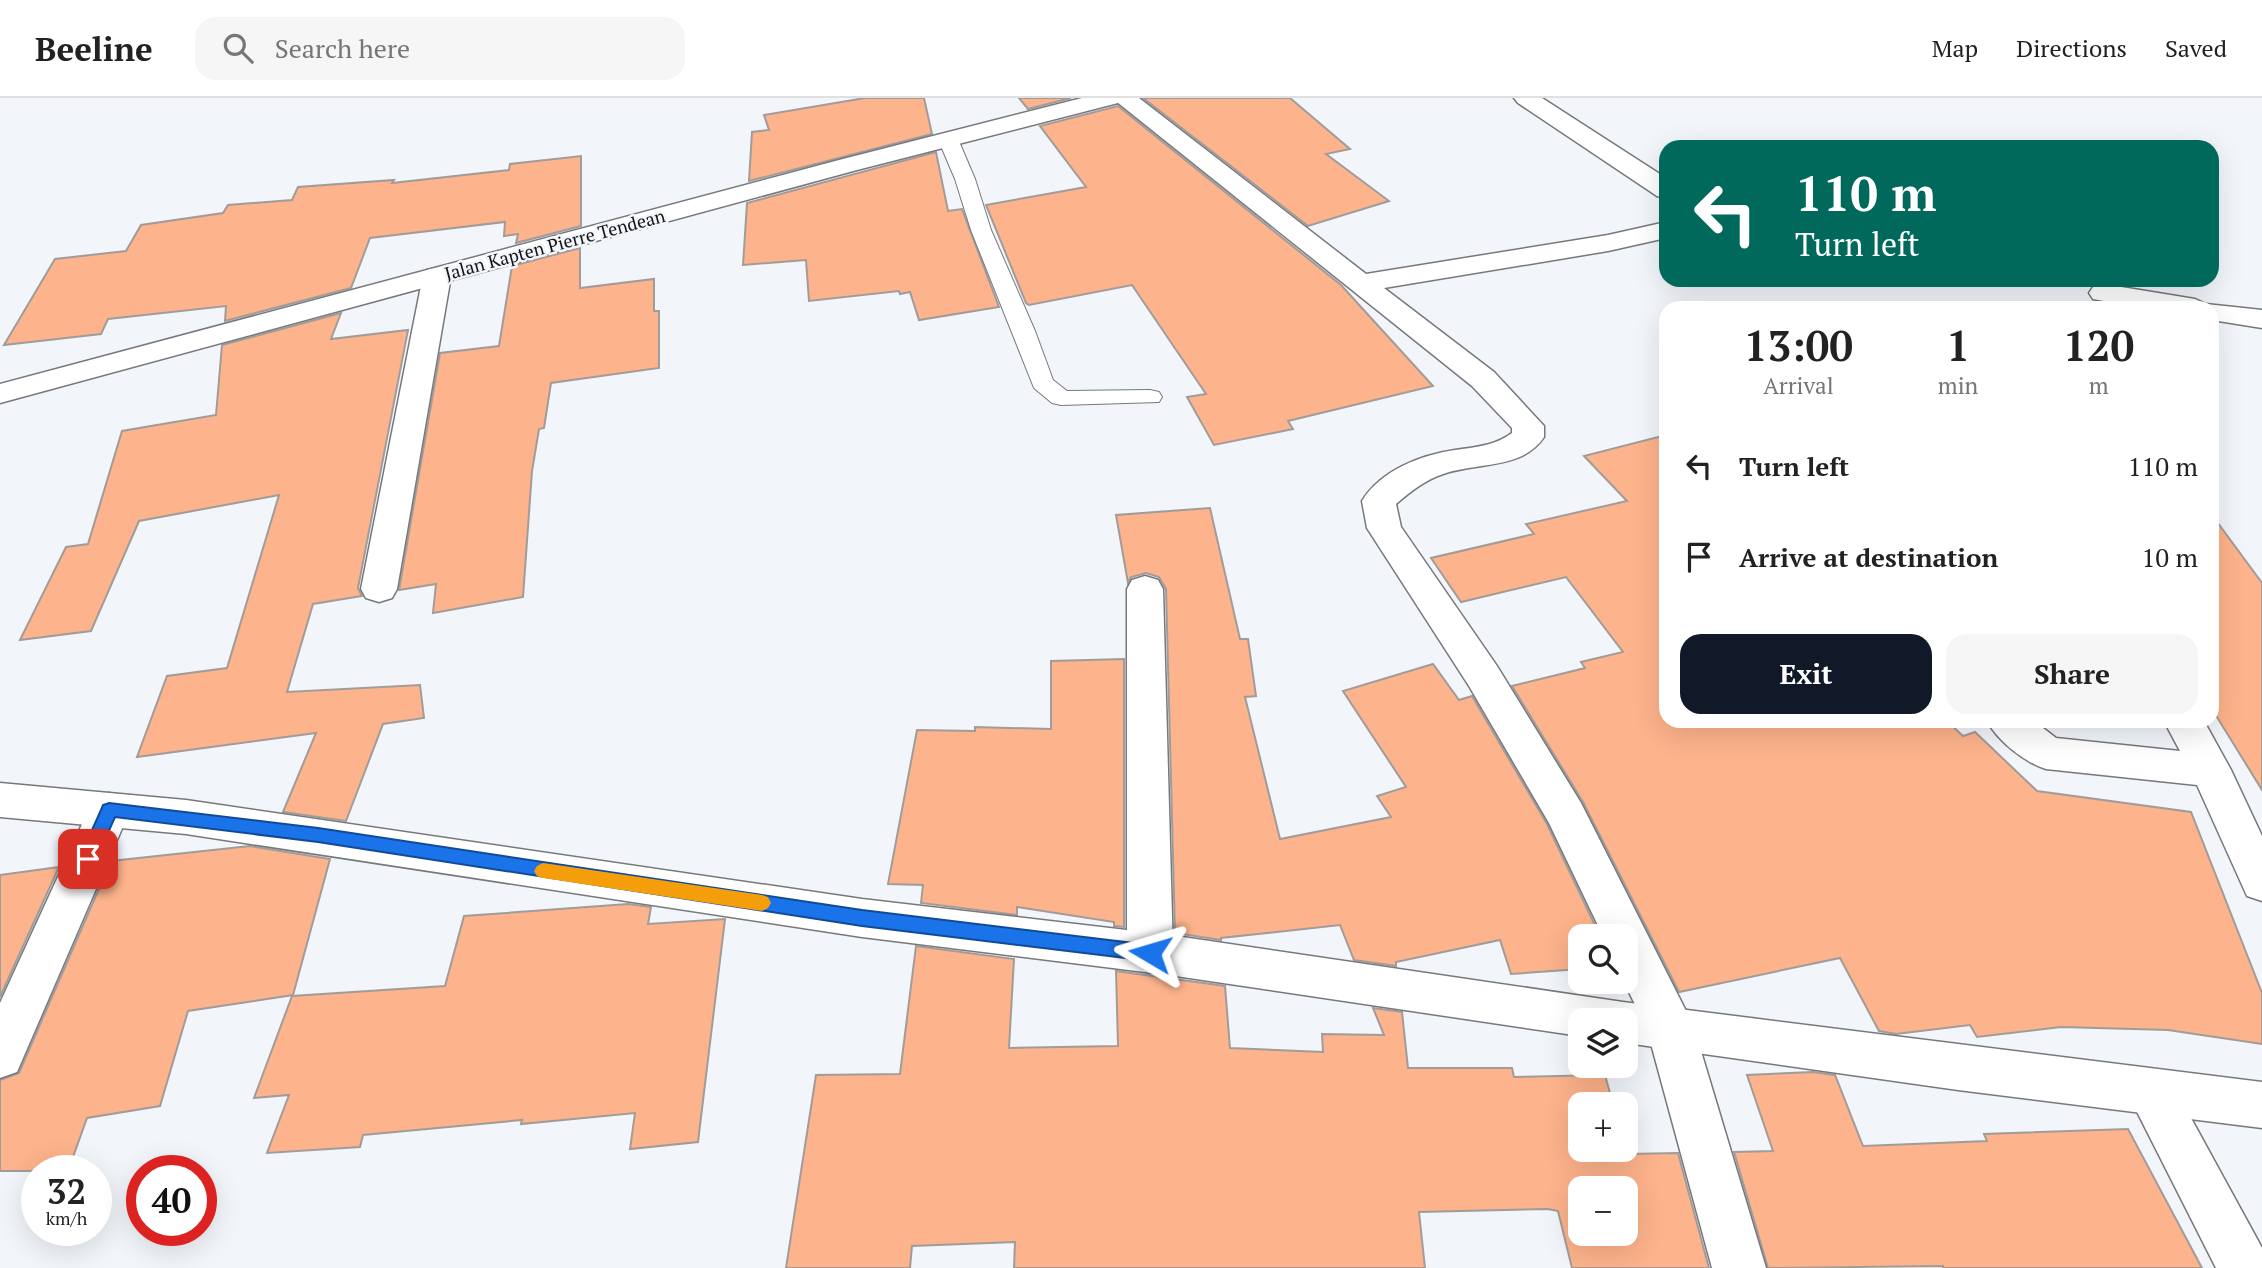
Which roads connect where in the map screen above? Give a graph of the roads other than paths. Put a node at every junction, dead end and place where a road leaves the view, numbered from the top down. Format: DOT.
graph roads {
  1 [pos="1110,98"];
  2 [pos="1124,98"];
  3 [pos="1526,98"];
  4 [pos="948,139"];
  5 [pos="1659,185"];
  6 [pos="1659,232"];
  7 [pos="438,276"];
  8 [pos="1360,283"];
  9 [pos="2103,293"];
  10 [pos="2152,301"];
  11 [pos="2219,312"];
  12 [pos="2262,319"];
  13 [pos="0,394"];
  14 [pos="1150,397"];
  15 [pos="379,589"];
  16 [pos="1145,589"];
  17 [pos="2016,728"];
  18 [pos="2188,728"];
  19 [pos="2211,770"];
  20 [pos="0,800"];
  21 [pos="109,810"];
  22 [pos="2262,883"];
  23 [pos="1619,924"];
  24 [pos="1150,953"];
  25 [pos="1638,987"];
  26 [pos="1568,1013"];
  27 [pos="1648,1025"];
  28 [pos="0,1056"];
  29 [pos="2151,1092"];
  30 [pos="2262,1105"];
  31 [pos="1739,1268"];
  32 [pos="2244,1268"];
  1 -- 4 [label="street, Jalan Kapten Pierre Tendean"];
  2 -- 8 [label="street"];
  3 -- 5 [label="street"];
  4 -- 7 [label="street, Jalan Kapten Pierre Tendean"];
  4 -- 14 [label="lane"];
  6 -- 8 [label="street"];
  7 -- 13 [label="street, Jalan Kapten Pierre Tendean"];
  7 -- 15 [label="street"];
  8 -- 23 [label="street"];
  9 -- 10 [label="street"];
  11 -- 12 [label="street"];
  16 -- 24 [label="street"];
  17 -- 19 [label="street"];
  18 -- 19 [label="street"];
  19 -- 22 [label="street"];
  20 -- 21 [label="street"];
  21 -- 24 [label="street"];
  21 -- 28 [label="street"];
  24 -- 26 [label="street"];
  25 -- 27 [label="street"];
  27 -- 29 [label="street"];
  27 -- 31 [label="street"];
  29 -- 30 [label="street"];
  29 -- 32 [label="street"];
}
